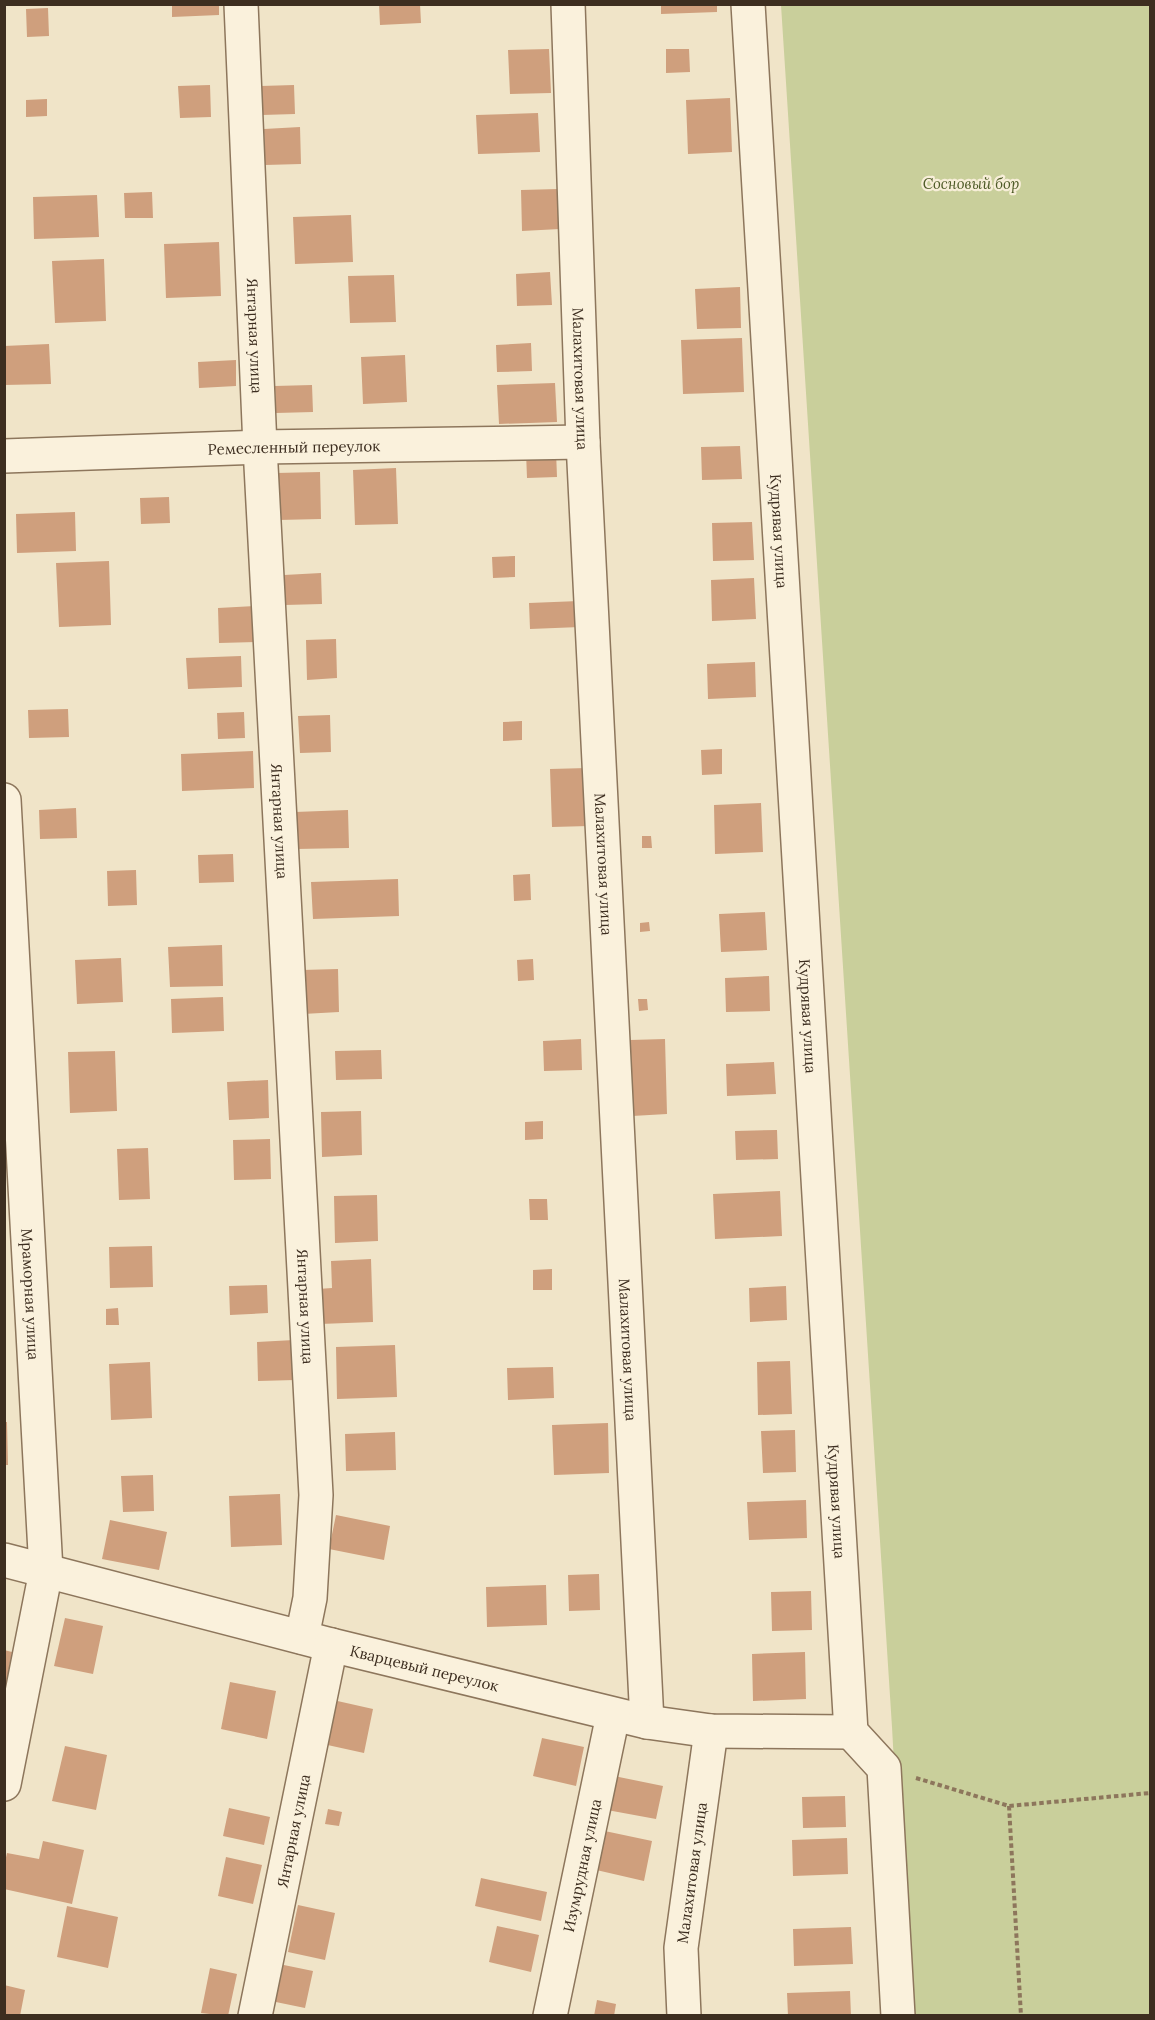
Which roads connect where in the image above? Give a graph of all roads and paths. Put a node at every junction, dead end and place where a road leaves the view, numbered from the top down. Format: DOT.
graph roads {
  1 [pos="241,4"];
  2 [pos="568,4"];
  3 [pos="748,4"];
  4 [pos="583,442"];
  5 [pos="260,447"];
  6 [pos="4,456"];
  7 [pos="4,800"];
  8 [pos="4,1560"];
  9 [pos="46,1571"];
  10 [pos="316,1641"];
  11 [pos="613,1715"];
  12 [pos="647,1722"];
  13 [pos="711,1731"];
  14 [pos="851,1732"];
  15 [pos="884,1768"];
  16 [pos="4,1784"];
  17 [pos="1150,1793"];
  18 [pos="1009,1806"];
  19 [pos="255,2016"];
  20 [pos="550,2016"];
  21 [pos="684,2016"];
  22 [pos="898,2016"];
  23 [pos="1021,2016"];
  1 -- 5 [label="street, Янтарная улица"];
  2 -- 4 [label="street, Малахитовая улица"];
  3 -- 14 [label="street, Кудрявая улица"];
  4 -- 5 [label="street, Ремесленный переулок"];
  4 -- 12 [label="street, Малахитовая улица"];
  5 -- 6 [label="street, Ремесленный переулок"];
  5 -- 10 [label="street, Янтарная улица"];
  7 -- 9 [label="street, Мраморная улица"];
  8 -- 9 [label="street, Кварцевый переулок"];
  9 -- 10 [label="street, Кварцевый переулок"];
  9 -- 16 [label="street, Мраморная улица"];
  10 -- 11 [label="street, Кварцевый переулок"];
  10 -- 19 [label="street, Янтарная улица"];
  11 -- 12 [label="street, Кварцевый переулок"];
  11 -- 20 [label="street, Изумрудная улица"];
  12 -- 13 [label="street, Кварцевый переулок"];
  13 -- 14 [label="street, Кварцевый переулок"];
  13 -- 21 [label="street, Малахитовая улица"];
  14 -- 15 [label="street"];
  15 -- 18 [label="path"];
  15 -- 22 [label="street"];
  17 -- 18 [label="path"];
  18 -- 23 [label="path"];
}
